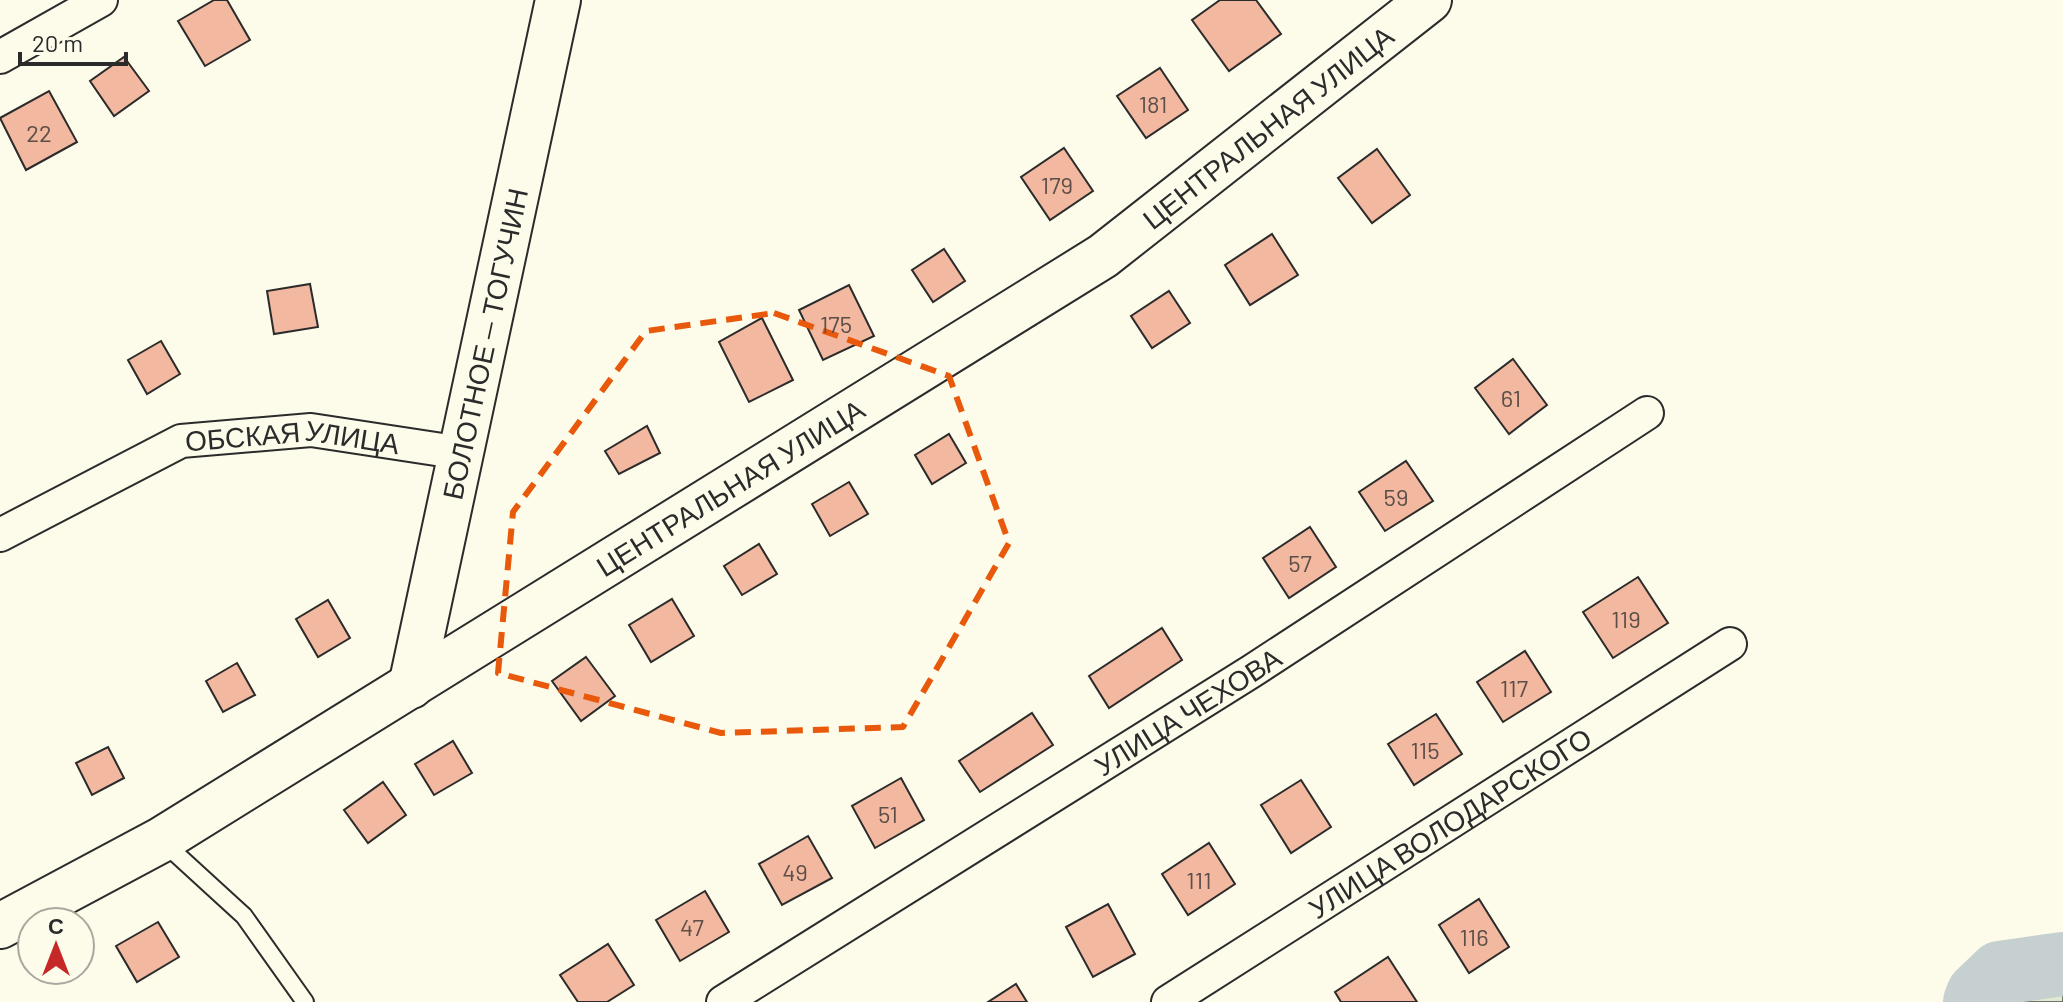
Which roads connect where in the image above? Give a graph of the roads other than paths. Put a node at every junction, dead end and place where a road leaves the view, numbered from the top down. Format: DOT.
graph roads {
  1 [pos="101,0"];
  2 [pos="558,0"];
  3 [pos="1429,0"];
  4 [pos="0,57"];
  5 [pos="1647,413"];
  6 [pos="462,453"];
  7 [pos="0,535"];
  8 [pos="1730,644"];
  9 [pos="411,686"];
  10 [pos="161,840"];
  11 [pos="0,926"];
  12 [pos="305,1002"];
  13 [pos="723,1002"];
  14 [pos="1168,1002"];
  1 -- 4 [label="street"];
  2 -- 6 [label="street, БОЛОТНОЕ — ТОГУЧИН"];
  3 -- 9 [label="street, ЦЕНТРАЛЬНАЯ УЛИЦА"];
  5 -- 13 [label="street, УЛИЦА ЧЕХОВА"];
  6 -- 7 [label="street, ОБСКАЯ УЛИЦА"];
  6 -- 9 [label="street, БОЛОТНОЕ — ТОГУЧИН"];
  8 -- 14 [label="street, УЛИЦА ВОЛОДАРСКОГО"];
  9 -- 10 [label="street, ЦЕНТРАЛЬНАЯ УЛИЦА"];
  10 -- 11 [label="street, ЦЕНТРАЛЬНАЯ УЛИЦА"];
  10 -- 12 [label="lane"];
}
